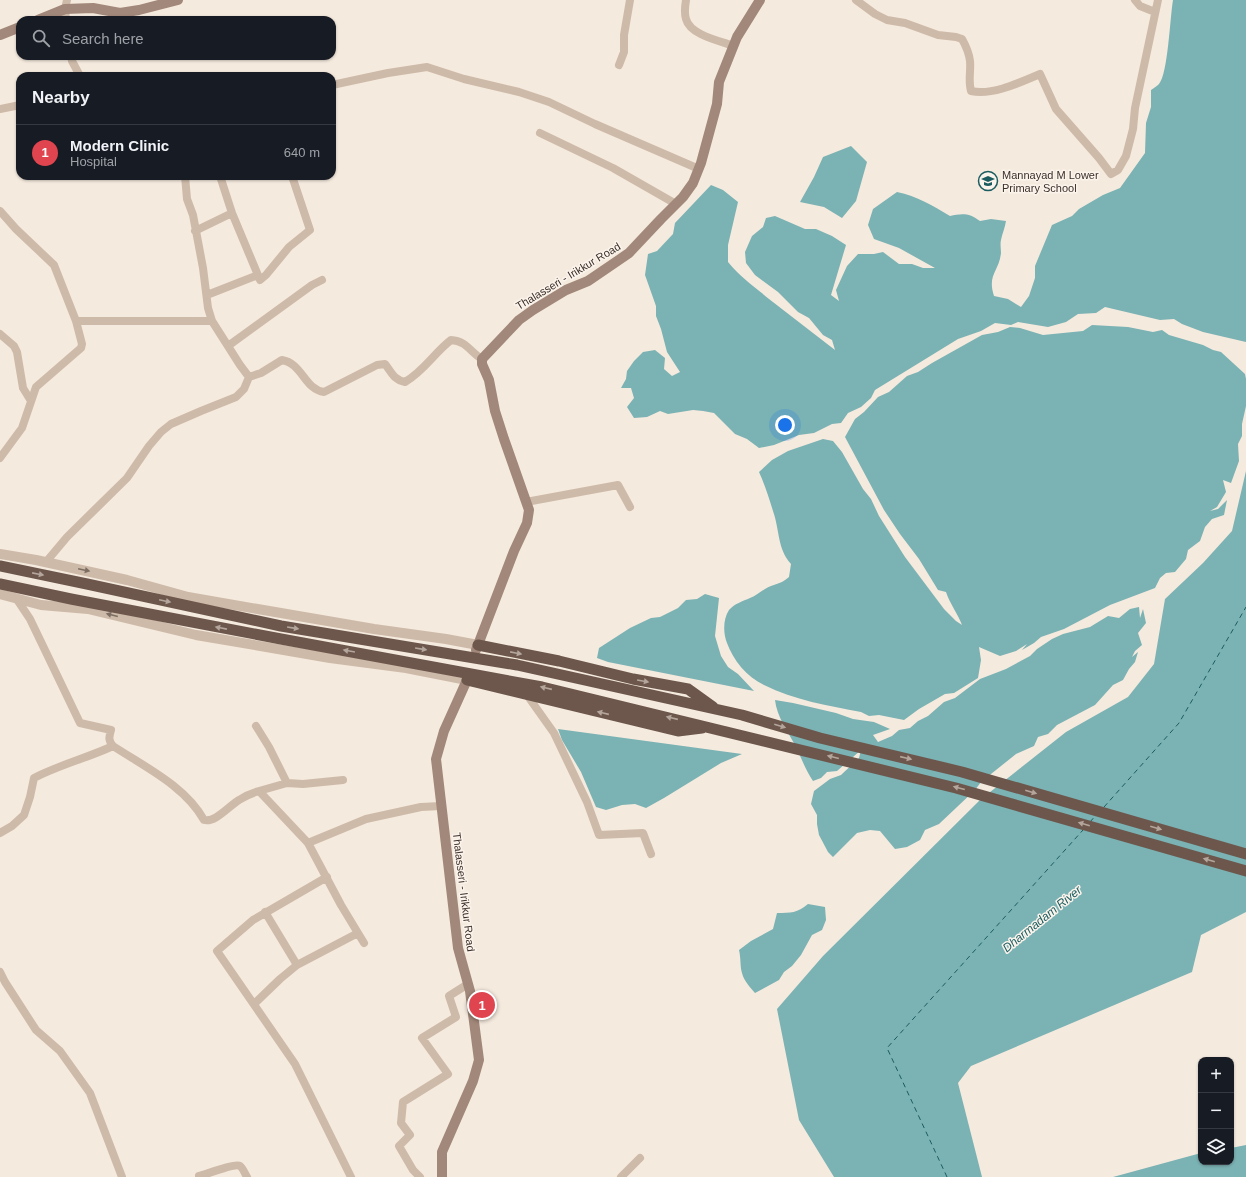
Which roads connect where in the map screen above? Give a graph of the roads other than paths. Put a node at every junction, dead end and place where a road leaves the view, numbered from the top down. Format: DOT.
graph roads {
  1 [pos="178,0"];
  2 [pos="630,0"];
  3 [pos="686,0"];
  4 [pos="760,0"];
  5 [pos="856,0"];
  6 [pos="1135,0"];
  7 [pos="1158,0"];
  8 [pos="66,5"];
  9 [pos="1155,12"];
  10 [pos="45,16"];
  11 [pos="66,16"];
  12 [pos="16,29"];
  13 [pos="0,35"];
  14 [pos="734,46"];
  15 [pos="72,60"];
  16 [pos="619,65"];
  17 [pos="78,72"];
  18 [pos="336,83"];
  19 [pos="16,106"];
  20 [pos="0,109"];
  21 [pos="540,133"];
  22 [pos="699,169"];
  23 [pos="186,180"];
  24 [pos="221,180"];
  25 [pos="293,180"];
  26 [pos="676,204"];
  27 [pos="0,211"];
  28 [pos="232,213"];
  29 [pos="195,230"];
  30 [pos="258,276"];
  31 [pos="322,280"];
  32 [pos="207,295"];
  33 [pos="76,320"];
  34 [pos="212,321"];
  35 [pos="0,334"];
  36 [pos="228,346"];
  37 [pos="482,360"];
  38 [pos="250,377"];
  39 [pos="31,401"];
  40 [pos="0,458"];
  41 [pos="526,502"];
  42 [pos="630,507"];
  43 [pos="0,554"];
  44 [pos="46,562"];
  45 [pos="0,566"];
  46 [pos="0,584"];
  47 [pos="0,594"];
  48 [pos="16,598"];
  49 [pos="477,648"];
  50 [pos="467,680"];
  51 [pos="527,695"];
  52 [pos="717,710"];
  53 [pos="256,726"];
  54 [pos="710,727"];
  55 [pos="113,746"];
  56 [pos="343,780"];
  57 [pos="287,783"];
  58 [pos="259,791"];
  59 [pos="441,806"];
  60 [pos="0,833"];
  61 [pos="308,843"];
  62 [pos="651,854"];
  63 [pos="1246,854"];
  64 [pos="1246,871"];
  65 [pos="327,877"];
  66 [pos="266,912"];
  67 [pos="358,933"];
  68 [pos="364,943"];
  69 [pos="297,966"];
  70 [pos="0,972"];
  71 [pos="468,984"];
  72 [pos="254,1004"];
  73 [pos="640,1158"];
  74 [pos="199,1176"];
  75 [pos="122,1177"];
  76 [pos="247,1177"];
  77 [pos="351,1177"];
  78 [pos="420,1177"];
  79 [pos="442,1177"];
  80 [pos="621,1177"];
  1 -- 8 [label="main road"];
  2 -- 16 [label="street"];
  3 -- 14 [label="street"];
  4 -- 14 [label="main road, Thalasseri - Irikkur Road"];
  5 -- 9 [label="street"];
  6 -- 9 [label="street"];
  7 -- 9 [label="street"];
  8 -- 10 [label="main road"];
  8 -- 11 [label="street"];
  12 -- 13 [label="main road"];
  14 -- 22 [label="main road, Thalasseri - Irikkur Road"];
  15 -- 17 [label="street"];
  18 -- 22 [label="street"];
  19 -- 20 [label="street"];
  21 -- 26 [label="street"];
  22 -- 26 [label="main road, Thalasseri - Irikkur Road"];
  23 -- 29 [label="street"];
  24 -- 28 [label="street"];
  25 -- 30 [label="street"];
  26 -- 37 [label="main road, Thalasseri - Irikkur Road"];
  27 -- 33 [label="street"];
  28 -- 29 [label="street"];
  28 -- 30 [label="street"];
  29 -- 32 [label="street"];
  30 -- 32 [label="street"];
  31 -- 36 [label="street"];
  32 -- 34 [label="street"];
  33 -- 34 [label="street"];
  33 -- 39 [label="street"];
  34 -- 36 [label="street"];
  35 -- 39 [label="street"];
  36 -- 38 [label="street"];
  37 -- 38 [label="street"];
  37 -- 41 [label="main road"];
  38 -- 44 [label="street"];
  39 -- 40 [label="street"];
  41 -- 42 [label="street"];
  41 -- 49 [label="main road"];
  43 -- 44 [label="street"];
  44 -- 49 [label="street, one-way"];
  45 -- 52 [label="highway, one-way"];
  54 -- 46 [label="highway, one-way"];
  47 -- 48 [label="street"];
  50 -- 48 [label="street, one-way"];
  48 -- 55 [label="street"];
  49 -- 52 [label="highway, one-way"];
  50 -- 51 [label="highway"];
  50 -- 59 [label="main road, Thalasseri - Irikkur Road"];
  54 -- 51 [label="highway, one-way"];
  51 -- 62 [label="street"];
  52 -- 63 [label="highway, one-way"];
  53 -- 57 [label="street"];
  64 -- 54 [label="highway, one-way"];
  55 -- 58 [label="street"];
  55 -- 60 [label="street"];
  56 -- 57 [label="street"];
  57 -- 58 [label="street"];
  58 -- 61 [label="street"];
  59 -- 61 [label="street"];
  59 -- 71 [label="main road, Thalasseri - Irikkur Road"];
  61 -- 65 [label="street"];
  65 -- 66 [label="street"];
  65 -- 67 [label="street"];
  66 -- 69 [label="street"];
  66 -- 72 [label="street"];
  67 -- 68 [label="street"];
  67 -- 69 [label="street"];
  69 -- 72 [label="street"];
  70 -- 75 [label="street"];
  71 -- 78 [label="street"];
  71 -- 79 [label="main road, Thalasseri - Irikkur Road"];
  72 -- 77 [label="street"];
  73 -- 80 [label="street"];
  74 -- 76 [label="street"];
}
